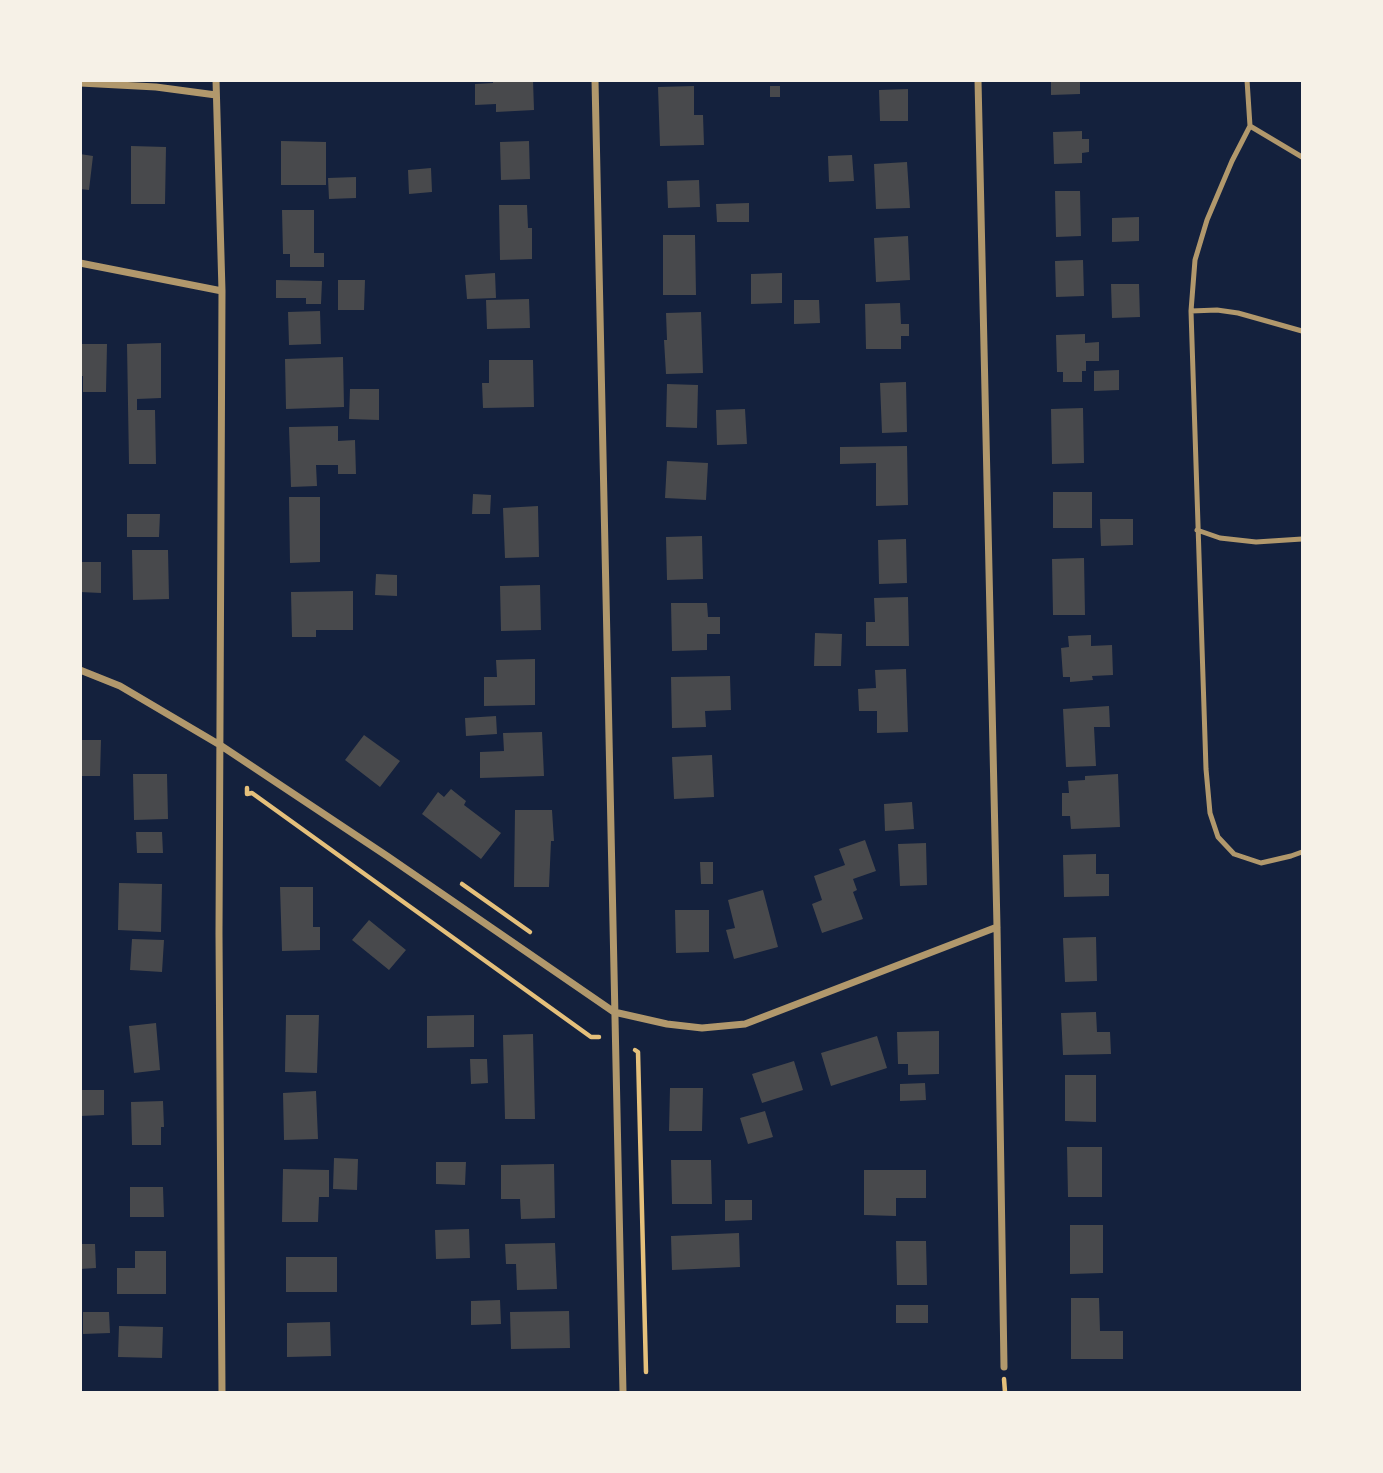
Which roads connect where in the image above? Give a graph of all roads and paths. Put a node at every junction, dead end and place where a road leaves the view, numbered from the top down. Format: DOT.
graph roads {
  1 [pos="216,80"];
  2 [pos="595,80"];
  3 [pos="978,80"];
  4 [pos="1247,80"];
  5 [pos="80,83"];
  6 [pos="216,94"];
  7 [pos="1250,126"];
  8 [pos="1303,157"];
  9 [pos="80,263"];
  10 [pos="222,291"];
  11 [pos="1191,312"];
  12 [pos="1303,331"];
  13 [pos="1197,530"];
  14 [pos="1303,539"];
  15 [pos="80,670"];
  16 [pos="220,745"];
  17 [pos="247,788"];
  18 [pos="1303,852"];
  19 [pos="462,884"];
  20 [pos="997,927"];
  21 [pos="536,936"];
  22 [pos="614,1012"];
  23 [pos="599,1037"];
  24 [pos="635,1050"];
  25 [pos="1004,1367"];
  26 [pos="646,1372"];
  27 [pos="222,1392"];
  28 [pos="623,1392"];
  1 -- 6 [label="street"];
  2 -- 22 [label="street"];
  3 -- 20 [label="street"];
  4 -- 7 [label="lane"];
  5 -- 6 [label="street"];
  6 -- 10 [label="street"];
  7 -- 8 [label="lane"];
  7 -- 11 [label="lane"];
  9 -- 10 [label="street"];
  10 -- 16 [label="street"];
  11 -- 12 [label="lane"];
  11 -- 13 [label="lane"];
  13 -- 14 [label="lane"];
  13 -- 18 [label="lane"];
  15 -- 16 [label="street"];
  16 -- 22 [label="street"];
  16 -- 27 [label="street"];
  17 -- 23 [label="path"];
  19 -- 21 [label="path"];
  20 -- 22 [label="street"];
  20 -- 25 [label="street"];
  22 -- 28 [label="street"];
  24 -- 26 [label="path"];
}
